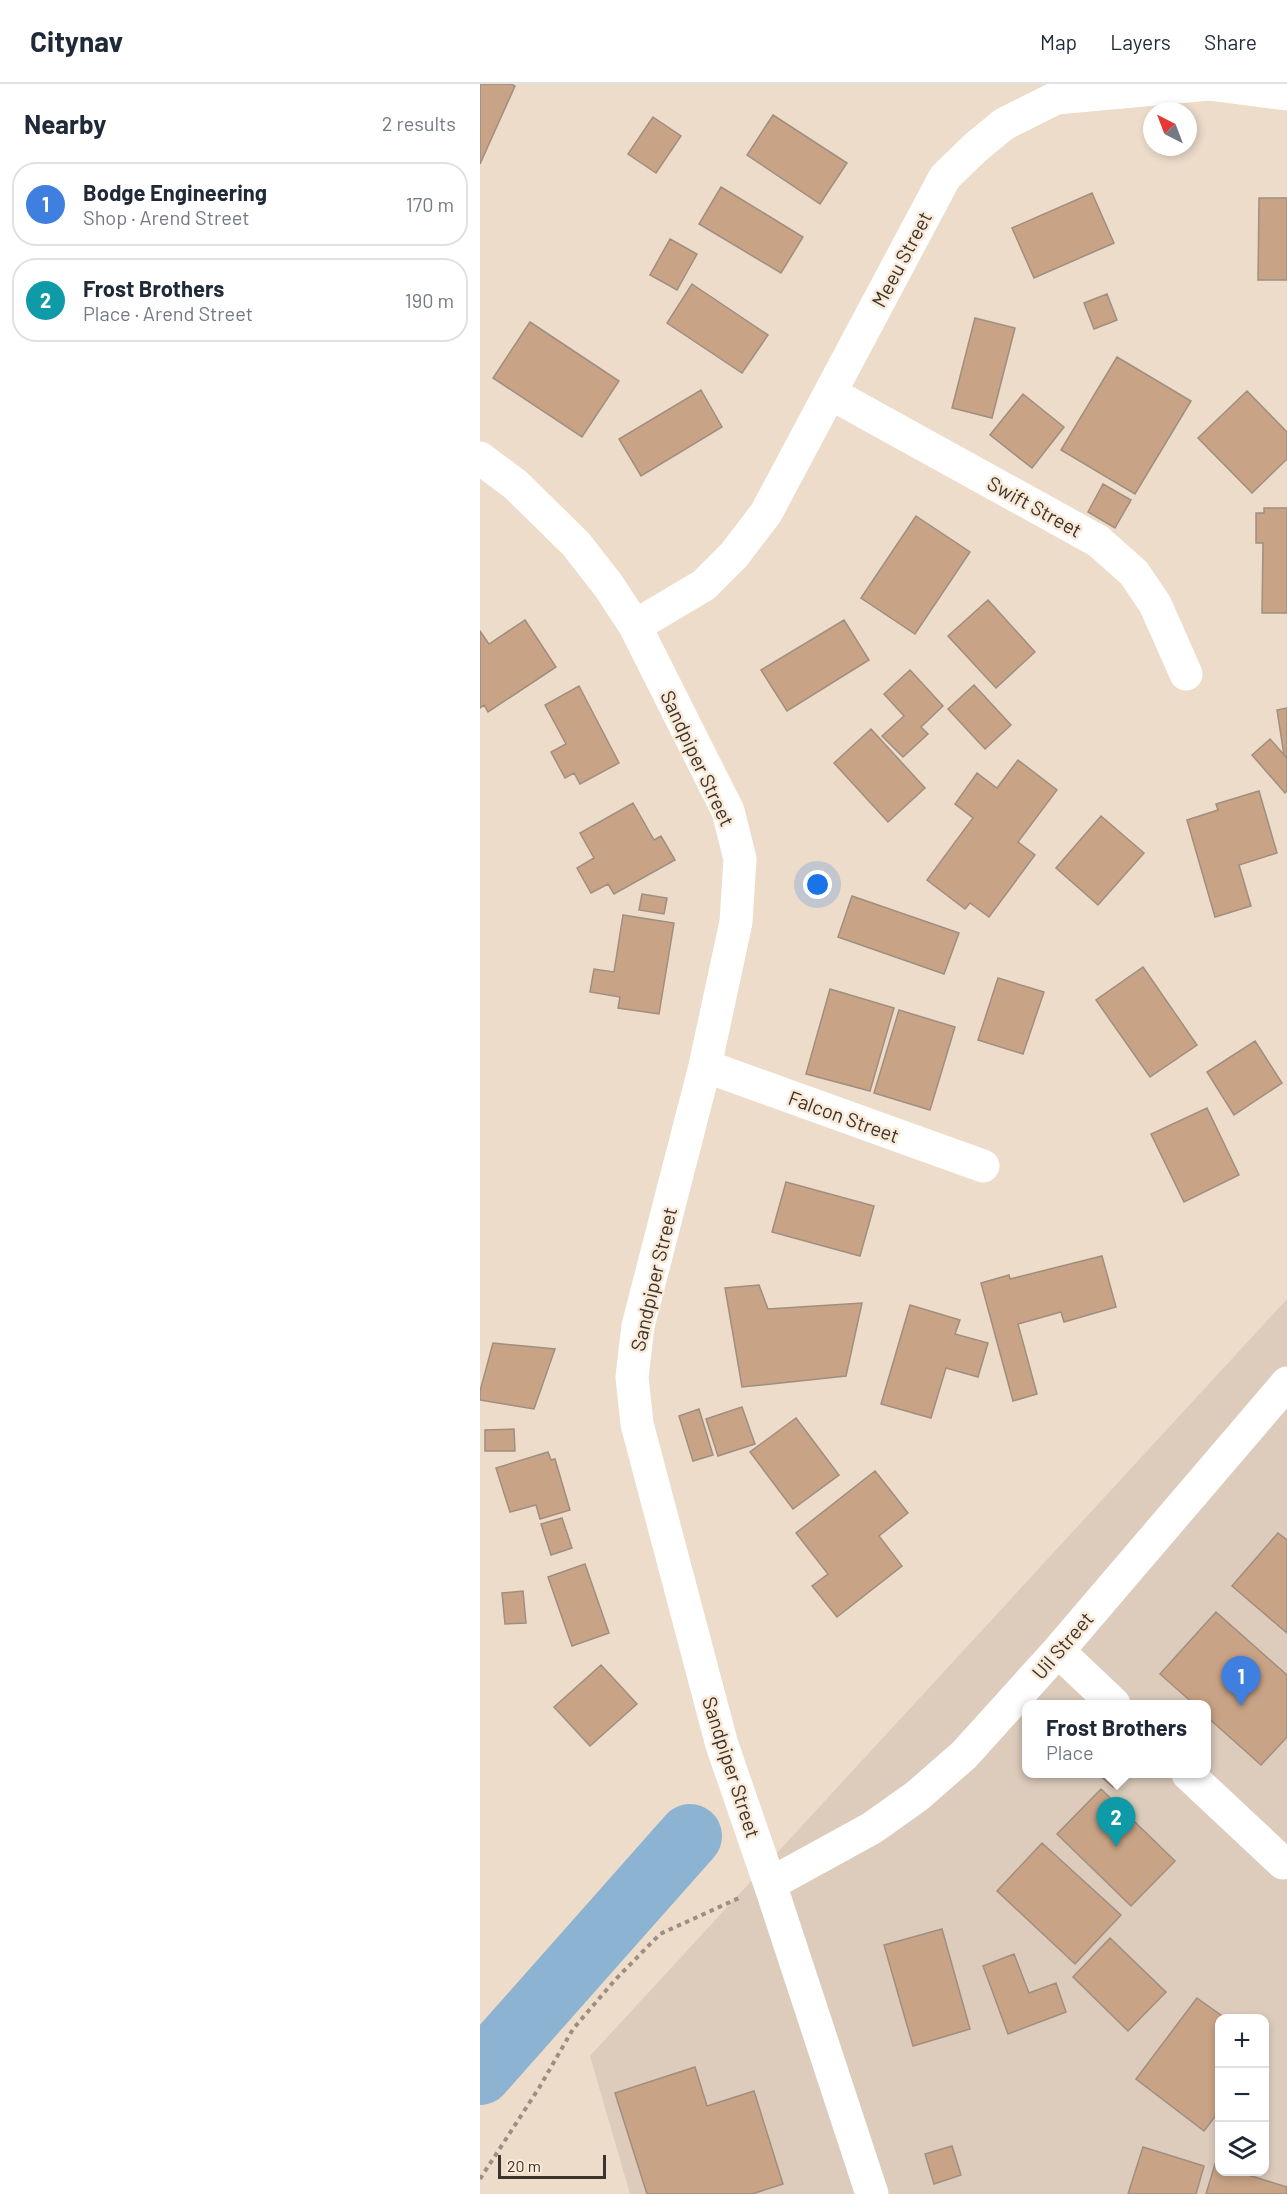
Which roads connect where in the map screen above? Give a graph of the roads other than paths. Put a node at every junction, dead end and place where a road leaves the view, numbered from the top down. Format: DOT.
graph roads {
  1 [pos="1056,91"];
  2 [pos="1287,94"];
  3 [pos="830,393"];
  4 [pos="480,458"];
  5 [pos="635,626"];
  6 [pos="1186,674"];
  7 [pos="705,1066"];
  8 [pos="983,1166"];
  9 [pos="1287,1383"];
  10 [pos="1058,1652"];
  11 [pos="1110,1700"];
  12 [pos="1193,1778"];
  13 [pos="1283,1863"];
  14 [pos="770,1884"];
  15 [pos="872,2194"];
  1 -- 2 [label="street, Meeu Street"];
  1 -- 3 [label="street, Meeu Street"];
  3 -- 5 [label="street, Meeu Street"];
  3 -- 6 [label="street, Swift Street"];
  4 -- 5 [label="street, Sandpiper Street"];
  5 -- 7 [label="street, Sandpiper Street"];
  7 -- 8 [label="street, Falcon Street"];
  7 -- 14 [label="street, Sandpiper Street"];
  9 -- 10 [label="street, Uil Street"];
  10 -- 11 [label="street"];
  10 -- 14 [label="street, Uil Street"];
  12 -- 13 [label="street"];
  14 -- 15 [label="street, Sandpiper Street"];
}
